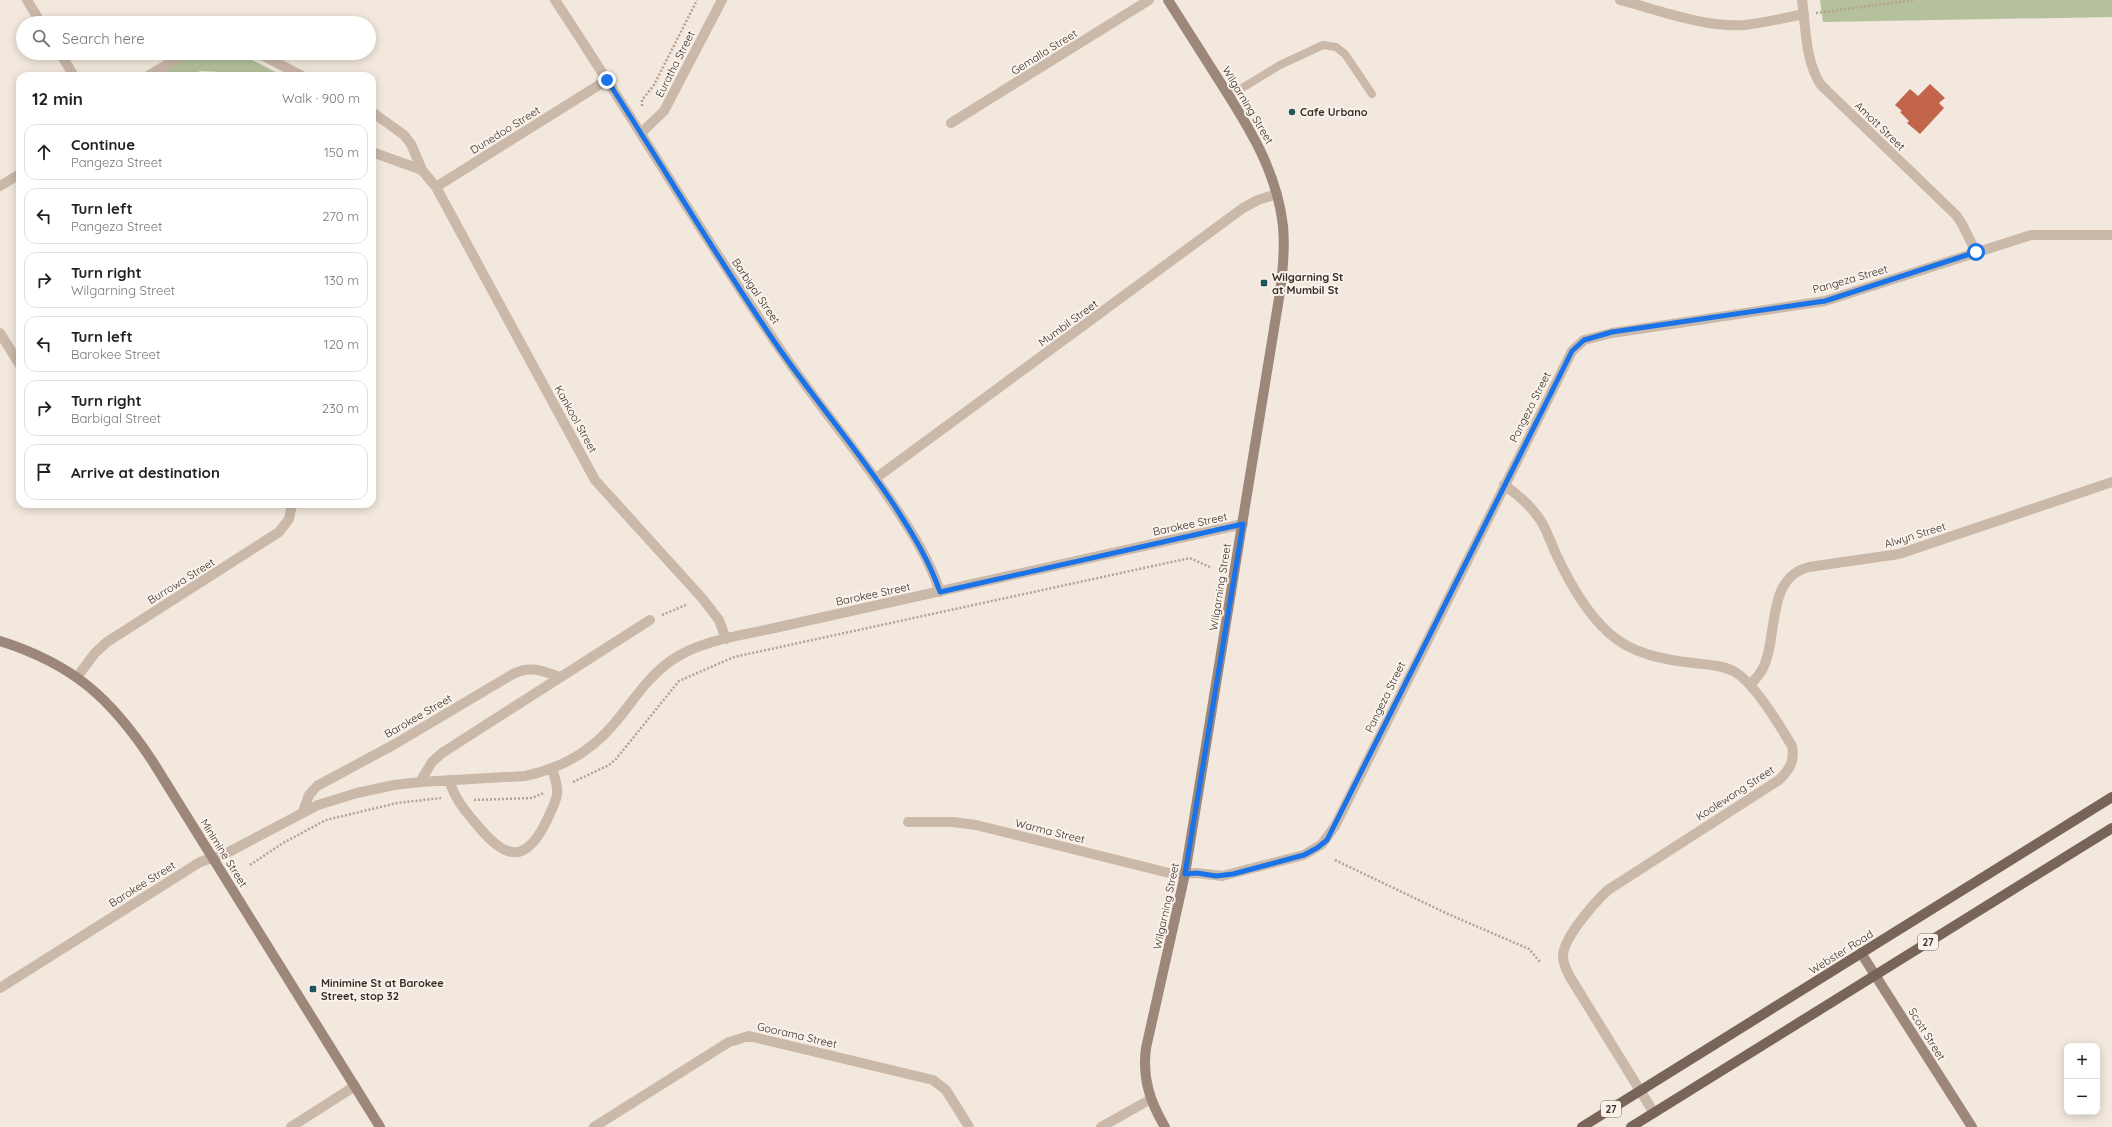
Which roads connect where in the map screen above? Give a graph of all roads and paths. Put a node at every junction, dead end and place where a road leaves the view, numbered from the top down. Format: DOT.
graph roads {
  1 [pos="27,0"];
  2 [pos="555,0"];
  3 [pos="697,0"];
  4 [pos="722,0"];
  5 [pos="1149,0"];
  6 [pos="1168,0"];
  7 [pos="1620,0"];
  8 [pos="1802,0"];
  9 [pos="1914,0"];
  10 [pos="1804,14"];
  11 [pos="37,16"];
  12 [pos="64,60"];
  13 [pos="174,60"];
  14 [pos="271,60"];
  15 [pos="72,72"];
  16 [pos="155,72"];
  17 [pos="294,72"];
  18 [pos="607,80"];
  19 [pos="1372,94"];
  20 [pos="1229,96"];
  21 [pos="642,106"];
  22 [pos="376,115"];
  23 [pos="951,123"];
  24 [pos="641,133"];
  25 [pos="376,153"];
  26 [pos="422,170"];
  27 [pos="16,176"];
  28 [pos="0,186"];
  29 [pos="436,188"];
  30 [pos="1277,194"];
  31 [pos="2112,235"];
  32 [pos="1976,252"];
  33 [pos="0,333"];
  34 [pos="16,359"];
  35 [pos="876,478"];
  36 [pos="2112,482"];
  37 [pos="1504,485"];
  38 [pos="292,508"];
  39 [pos="1243,524"];
  40 [pos="1212,568"];
  41 [pos="940,592"];
  42 [pos="702,598"];
  43 [pos="650,620"];
  44 [pos="726,639"];
  45 [pos="0,641"];
  46 [pos="77,677"];
  47 [pos="560,677"];
  48 [pos="1750,685"];
  49 [pos="552,769"];
  50 [pos="449,780"];
  51 [pos="420,782"];
  52 [pos="573,782"];
  53 [pos="550,790"];
  54 [pos="2112,797"];
  55 [pos="446,798"];
  56 [pos="466,800"];
  57 [pos="303,812"];
  58 [pos="908,822"];
  59 [pos="2112,828"];
  60 [pos="212,858"];
  61 [pos="1336,860"];
  62 [pos="250,865"];
  63 [pos="1185,874"];
  64 [pos="1861,953"];
  65 [pos="1540,962"];
  66 [pos="1875,975"];
  67 [pos="0,988"];
  68 [pos="354,1086"];
  69 [pos="1639,1091"];
  70 [pos="1151,1099"];
  71 [pos="1654,1113"];
  72 [pos="291,1127"];
  73 [pos="380,1127"];
  74 [pos="594,1127"];
  75 [pos="969,1127"];
  76 [pos="1101,1127"];
  77 [pos="1165,1127"];
  78 [pos="1582,1127"];
  79 [pos="1631,1127"];
  80 [pos="1972,1127"];
  1 -- 11 [label="street"];
  2 -- 18 [label="street, Barbigal Street"];
  3 -- 21 [label="path"];
  4 -- 24 [label="street, Euratha Street"];
  5 -- 23 [label="street, Gemalla Street"];
  6 -- 20 [label="street, Wilgarning Street"];
  7 -- 10 [label="street"];
  8 -- 10 [label="street, Amott Street"];
  9 -- 10 [label="path"];
  10 -- 32 [label="street, Amott Street"];
  12 -- 15 [label="street"];
  13 -- 16 [label="street"];
  14 -- 17 [label="street"];
  18 -- 24 [label="street, Barbigal Street"];
  18 -- 29 [label="street, Dunedoo Street"];
  19 -- 20 [label="lane"];
  20 -- 30 [label="street, Wilgarning Street"];
  22 -- 26 [label="street"];
  24 -- 35 [label="street, Barbigal Street"];
  25 -- 26 [label="street"];
  26 -- 29 [label="street"];
  27 -- 28 [label="street"];
  29 -- 42 [label="street, Kankool Street"];
  30 -- 35 [label="street, Mumbil Street"];
  30 -- 39 [label="street, Wilgarning Street"];
  31 -- 32 [label="street, Pangeza Street"];
  32 -- 37 [label="street, Pangeza Street"];
  33 -- 34 [label="street"];
  35 -- 41 [label="street, Barbigal Street"];
  36 -- 48 [label="street, Alwyn Street"];
  37 -- 48 [label="street, Koolewong Street"];
  37 -- 63 [label="street, Pangeza Street"];
  38 -- 46 [label="street, Burrowa Street"];
  39 -- 41 [label="street, Barokee Street"];
  39 -- 63 [label="street, Wilgarning Street"];
  40 -- 52 [label="path"];
  41 -- 44 [label="street, Barokee Street"];
  42 -- 43 [label="path"];
  42 -- 44 [label="street, Kankool Street"];
  43 -- 47 [label="street"];
  44 -- 49 [label="street, Barokee Street"];
  45 -- 46 [label="street, Minimine Street"];
  46 -- 60 [label="street, Minimine Street"];
  47 -- 51 [label="street"];
  47 -- 57 [label="street, Barokee Street"];
  48 -- 69 [label="street, Koolewong Street"];
  49 -- 50 [label="street, Barokee Street"];
  49 -- 50 [label="street"];
  50 -- 51 [label="street, Barokee Street"];
  51 -- 57 [label="street, Barokee Street"];
  53 -- 56 [label="path"];
  54 -- 64 [label="main road, Webster Road / 27"];
  55 -- 62 [label="path"];
  57 -- 60 [label="street, Barokee Street"];
  58 -- 63 [label="street, Warma Street"];
  59 -- 66 [label="main road, 27"];
  60 -- 67 [label="street, Barokee Street"];
  60 -- 68 [label="street, Minimine Street"];
  61 -- 65 [label="path"];
  63 -- 70 [label="street, Wilgarning Street"];
  64 -- 66 [label="street, Scott Street"];
  64 -- 69 [label="main road, Webster Road / 27"];
  66 -- 71 [label="main road, 27"];
  66 -- 80 [label="street, Scott Street"];
  68 -- 72 [label="street"];
  68 -- 73 [label="street, Minimine Street"];
  69 -- 71 [label="street, Koolewong Street"];
  69 -- 78 [label="main road, Webster Road / 27"];
  70 -- 76 [label="street"];
  70 -- 77 [label="street, Wilgarning Street"];
  71 -- 79 [label="main road, 27"];
  74 -- 75 [label="street, Goorama Street"];
}
